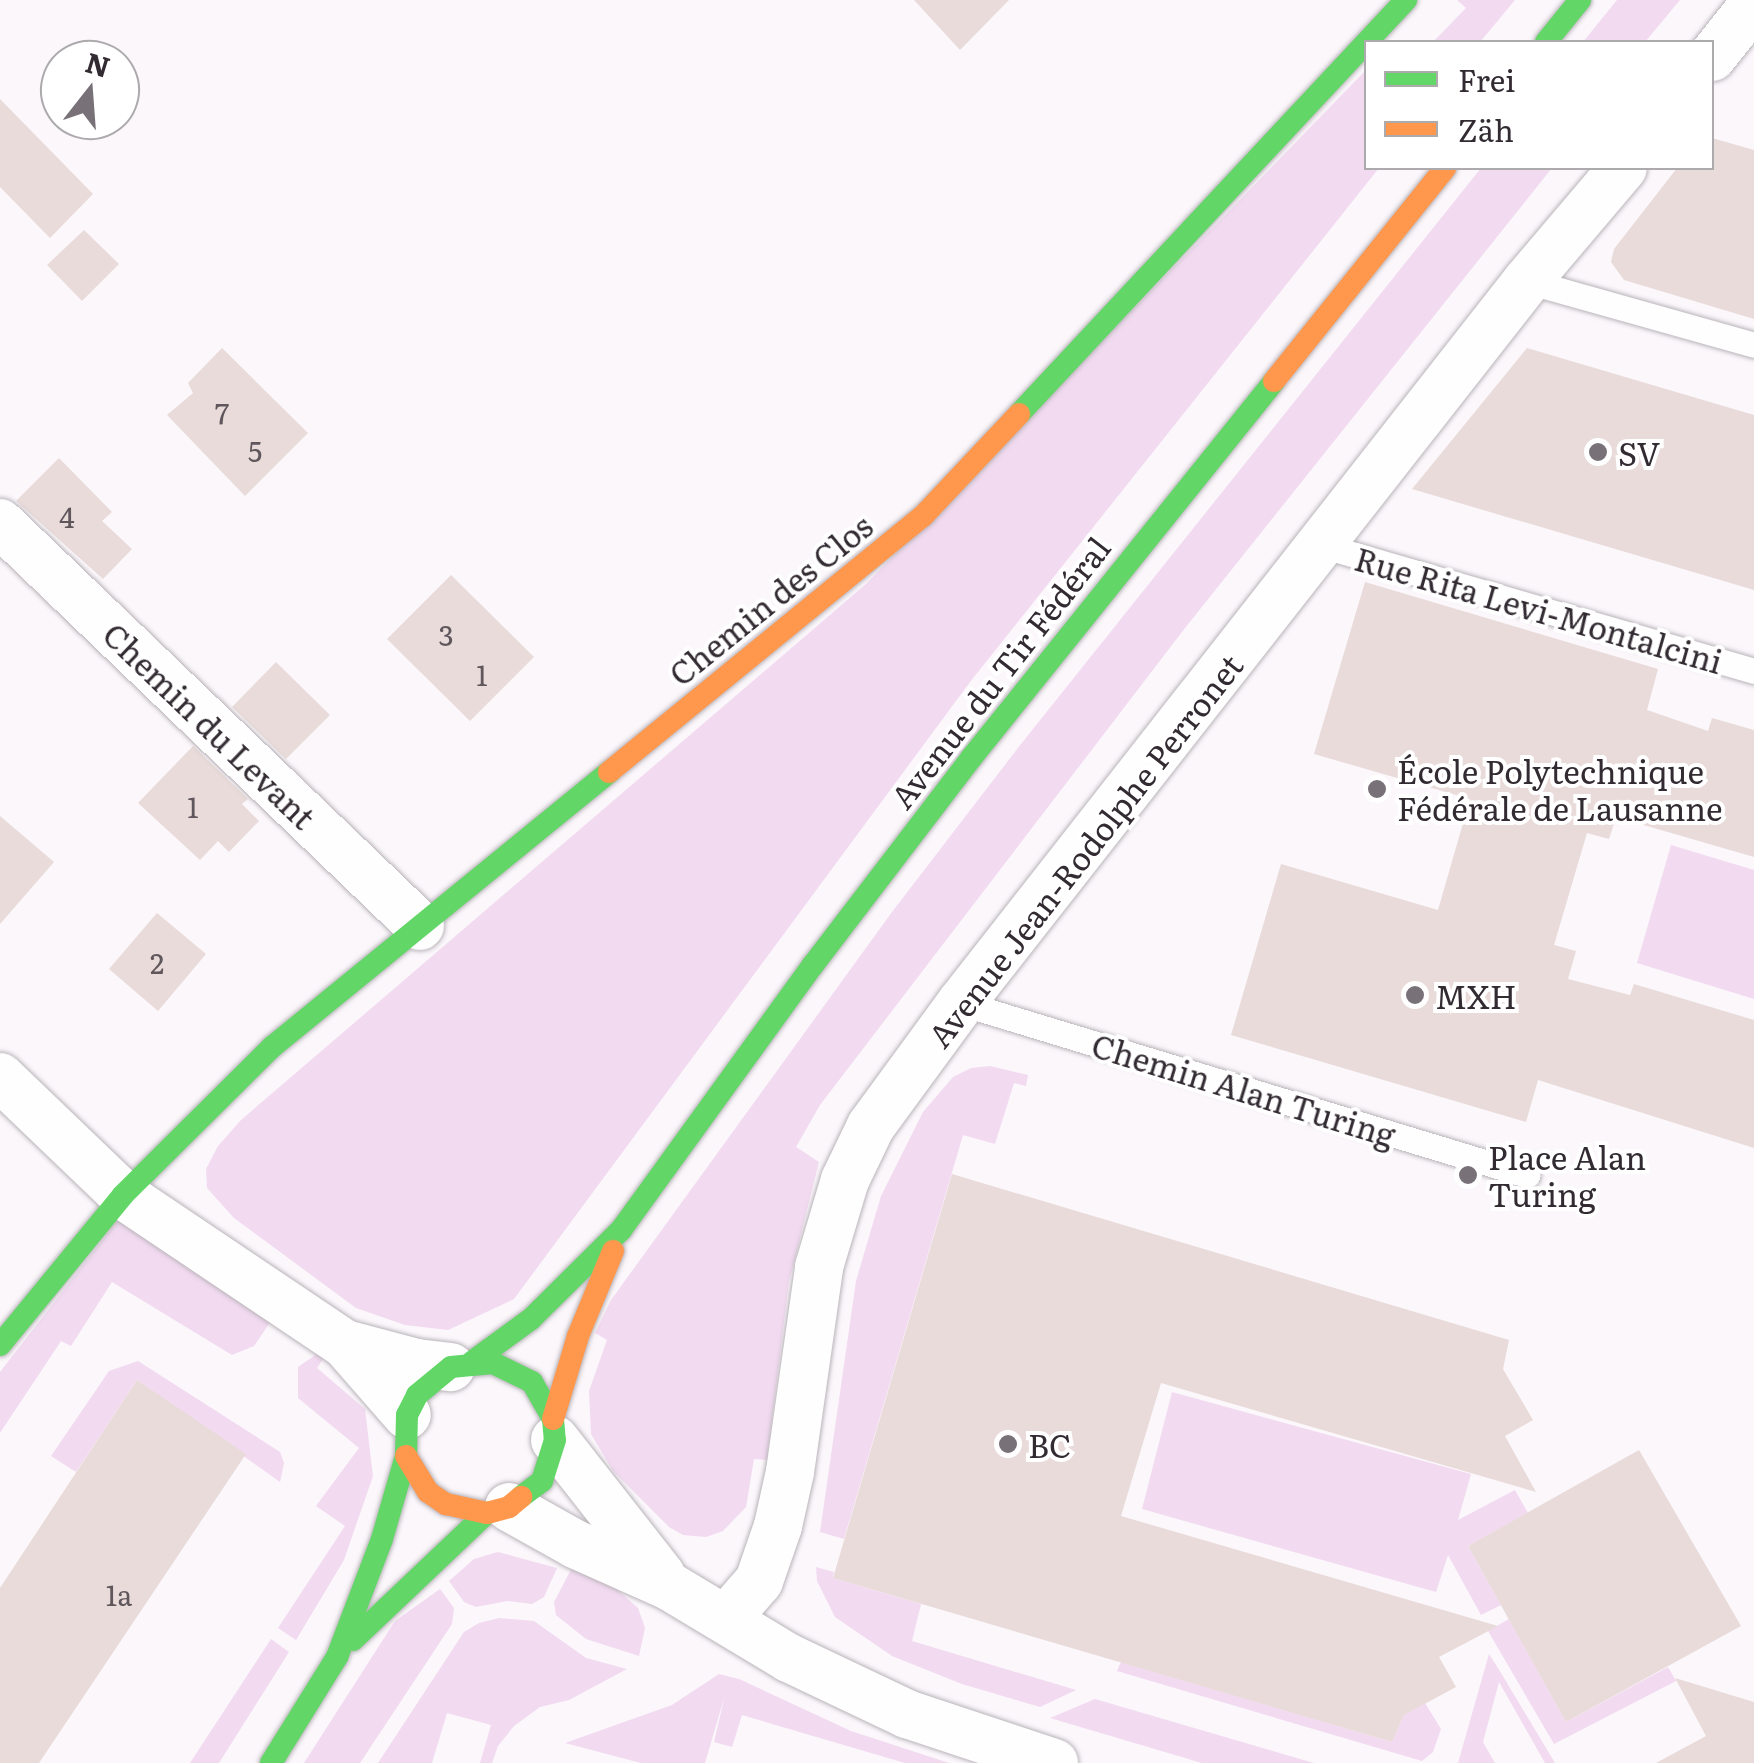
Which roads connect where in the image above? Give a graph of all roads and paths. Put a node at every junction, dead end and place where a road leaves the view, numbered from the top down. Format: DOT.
graph roads {
  1 [pos="1406,0"];
  2 [pos="1580,0"];
  3 [pos="1754,4"];
  4 [pos="1369,40"];
  5 [pos="1548,40"];
  6 [pos="1364,45"];
  7 [pos="1714,54"];
  8 [pos="1443,170"];
  9 [pos="1621,170"];
  10 [pos="1527,281"];
  11 [pos="1754,345"];
  12 [pos="0,523"];
  13 [pos="1324,546"];
  14 [pos="1754,671"];
  15 [pos="420,926"];
  16 [pos="961,1003"];
  17 [pos="0,1077"];
  18 [pos="1528,1175"];
  19 [pos="122,1195"];
  20 [pos="622,1230"];
  21 [pos="345,1344"];
  22 [pos="0,1345"];
  23 [pos="461,1365"];
  24 [pos="554,1430"];
  25 [pos="407,1436"];
  26 [pos="498,1510"];
  27 [pos="669,1586"];
  28 [pos="726,1619"];
  29 [pos="337,1657"];
  30 [pos="271,1763"];
  31 [pos="1054,1763"];
  1 -- 4 [label="main road, Chemin des Clos"];
  2 -- 5 [label="main road"];
  3 -- 7 [label="street"];
  6 -- 15 [label="main road, Chemin des Clos"];
  8 -- 20 [label="main road, Avenue du Tir Fédéral"];
  9 -- 10 [label="street, Avenue Jean-Rodolphe Perronet"];
  10 -- 11 [label="lane"];
  10 -- 13 [label="street, Avenue Jean-Rodolphe Perronet"];
  12 -- 15 [label="street, Chemin du Levant"];
  13 -- 14 [label="lane, Rue Rita Levi-Montalcini"];
  13 -- 16 [label="street, Avenue Jean-Rodolphe Perronet"];
  15 -- 19 [label="main road, Chemin des Clos"];
  16 -- 18 [label="lane, Chemin Alan Turing"];
  16 -- 28 [label="street, Avenue Jean-Rodolphe Perronet"];
  17 -- 19 [label="street"];
  19 -- 21 [label="street"];
  19 -- 22 [label="main road, Chemin des Clos"];
  20 -- 23 [label="main road, Avenue du Tir Fédéral"];
  20 -- 24 [label="main road, Avenue du Tir Fédéral"];
  21 -- 23 [label="street"];
  21 -- 25 [label="street"];
  23 -- 24 [label="main road"];
  23 -- 25 [label="main road"];
  24 -- 26 [label="main road"];
  24 -- 27 [label="street"];
  25 -- 26 [label="main road"];
  25 -- 29 [label="main road"];
  26 -- 27 [label="street"];
  26 -- 29 [label="main road"];
  27 -- 28 [label="street"];
  28 -- 31 [label="street"];
  29 -- 30 [label="main road"];
}
